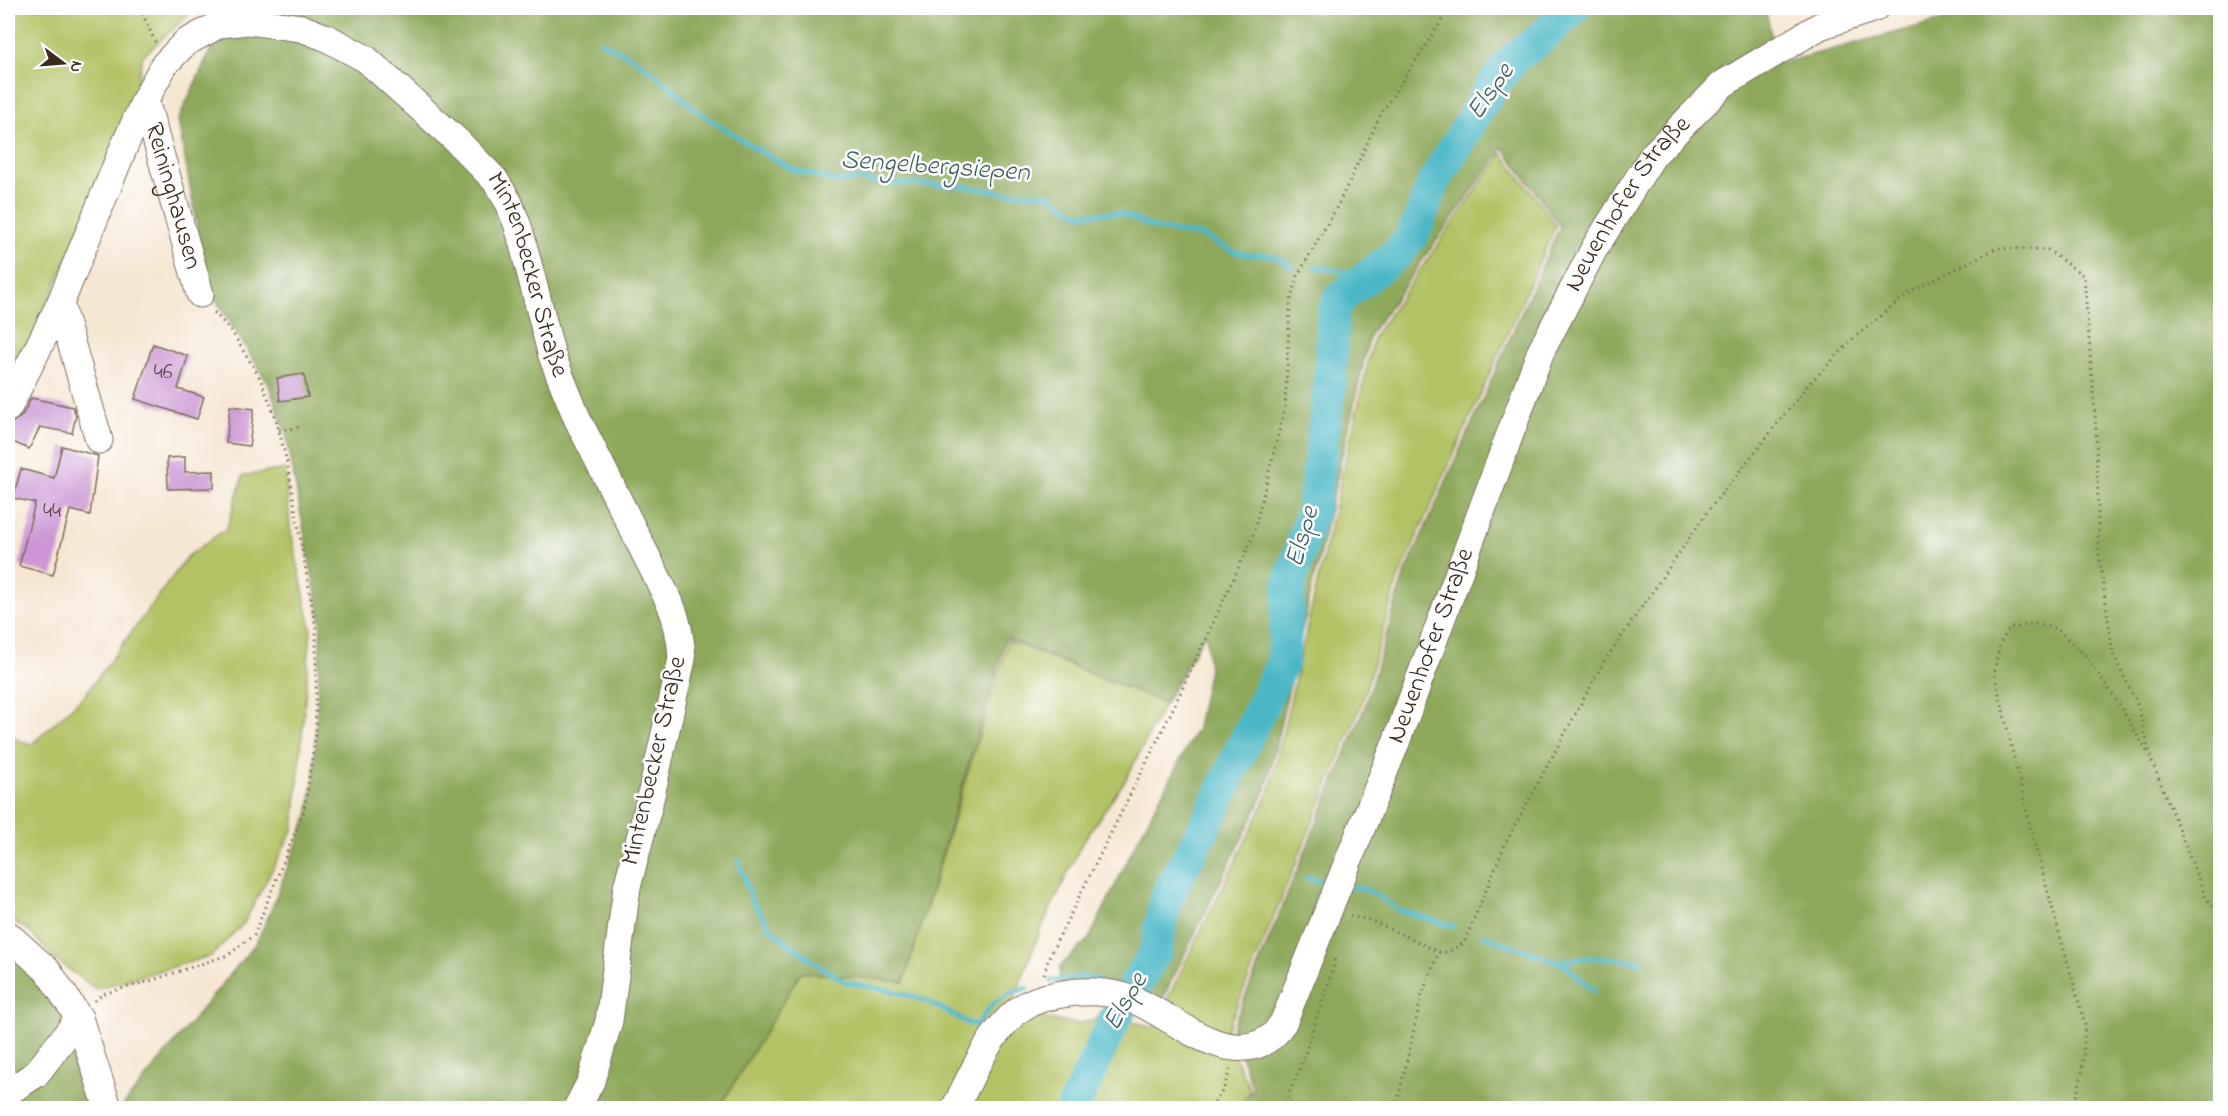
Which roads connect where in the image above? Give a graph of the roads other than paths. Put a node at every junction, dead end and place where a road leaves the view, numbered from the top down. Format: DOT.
graph roads {
  1 [pos="1875,8"];
  2 [pos="146,100"];
  3 [pos="200,294"];
  4 [pos="60,304"];
  5 [pos="8,408"];
  6 [pos="99,440"];
  7 [pos="8,935"];
  8 [pos="79,1018"];
  9 [pos="8,1092"];
  10 [pos="108,1108"];
  11 [pos="577,1108"];
  12 [pos="955,1108"];
  1 -- 12 [label="street, Neuenhofer Straße"];
  2 -- 3 [label="street, Reininghausen"];
  2 -- 4 [label="street, Mintenbecker Straße"];
  2 -- 11 [label="street, Mintenbecker Straße"];
  4 -- 5 [label="street, Mintenbecker Straße"];
  4 -- 6 [label="street"];
  7 -- 8 [label="street"];
  8 -- 9 [label="street"];
  8 -- 10 [label="street"];
}
